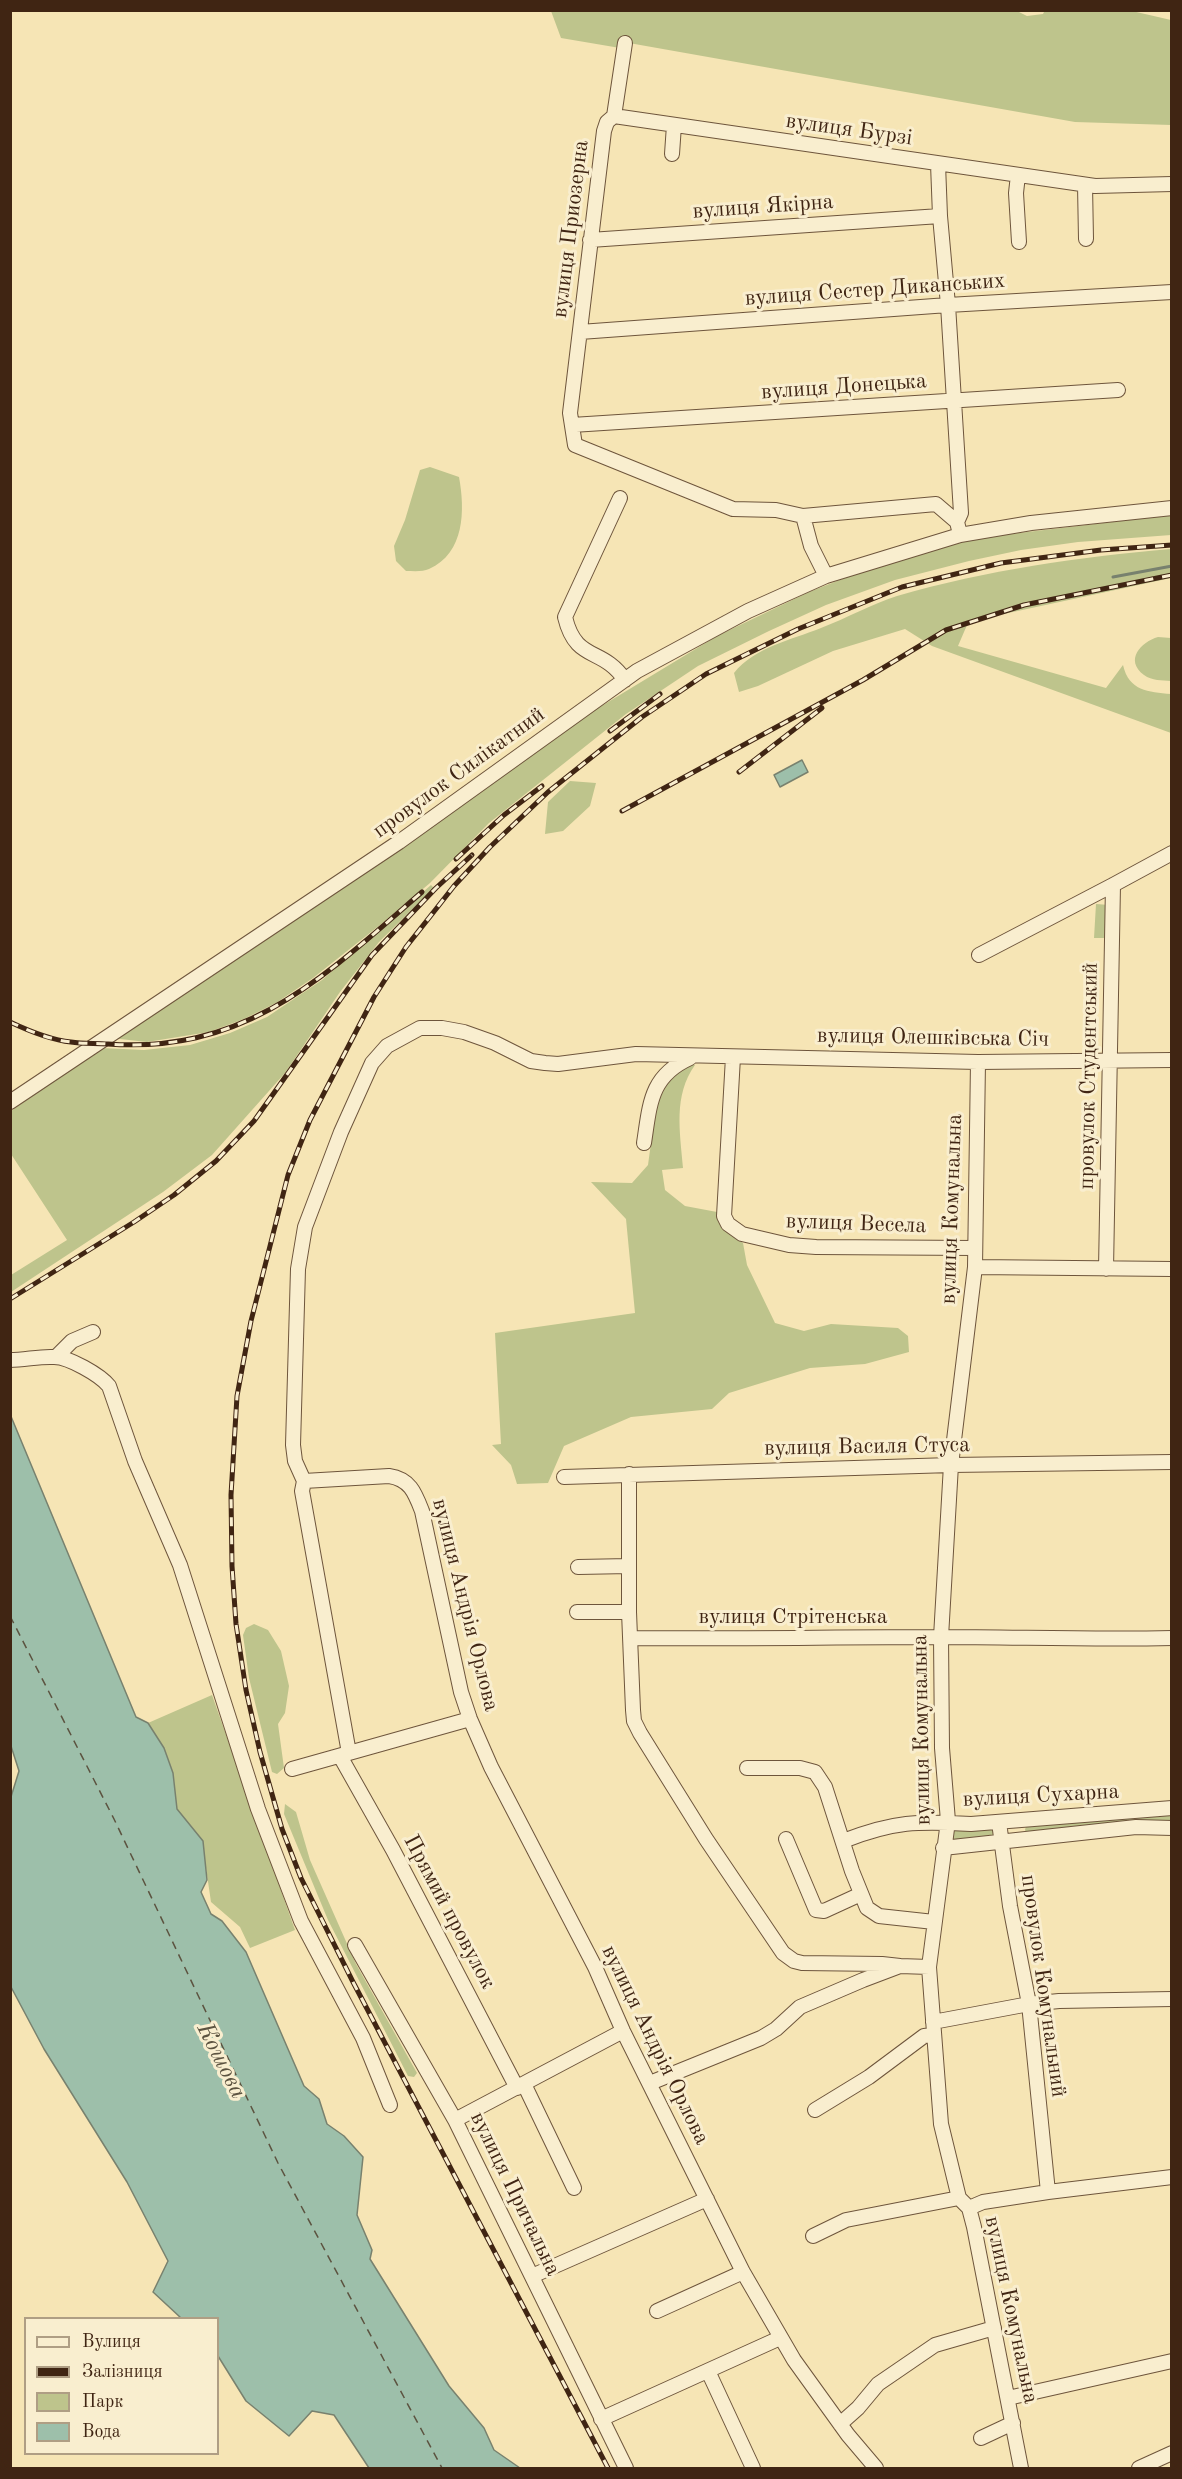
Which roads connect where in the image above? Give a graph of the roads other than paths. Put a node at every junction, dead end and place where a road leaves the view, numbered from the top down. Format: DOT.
graph roads {
  1 [pos="625,43"];
  2 [pos="614,116"];
  3 [pos="674,125"];
  4 [pos="672,154"];
  5 [pos="938,165"];
  6 [pos="1018,176"];
  7 [pos="1085,184"];
  8 [pos="1172,184"];
  9 [pos="940,216"];
  10 [pos="1086,239"];
  11 [pos="590,240"];
  12 [pos="1019,242"];
  13 [pos="1172,292"];
  14 [pos="948,305"];
  15 [pos="580,332"];
  16 [pos="1118,390"];
  17 [pos="955,401"];
  18 [pos="572,425"];
  19 [pos="959,490"];
  20 [pos="620,498"];
  21 [pos="936,504"];
  22 [pos="1172,508"];
  23 [pos="804,516"];
  24 [pos="959,529"];
  25 [pos="826,576"];
  26 [pos="625,680"];
  27 [pos="1172,853"];
  28 [pos="1113,885"];
  29 [pos="979,955"];
  30 [pos="695,1056"];
  31 [pos="733,1057"];
  32 [pos="1109,1060"];
  33 [pos="1172,1060"];
  34 [pos="978,1062"];
  35 [pos="10,1102"];
  36 [pos="644,1143"];
  37 [pos="975,1248"];
  38 [pos="975,1267"];
  39 [pos="1106,1269"];
  40 [pos="1172,1269"];
  41 [pos="93,1332"];
  42 [pos="57,1356"];
  43 [pos="10,1360"];
  44 [pos="1172,1462"];
  45 [pos="951,1465"];
  46 [pos="629,1474"];
  47 [pos="564,1477"];
  48 [pos="304,1481"];
  49 [pos="629,1566"];
  50 [pos="578,1567"];
  51 [pos="578,1612"];
  52 [pos="629,1612"];
  53 [pos="941,1637"];
  54 [pos="631,1638"];
  55 [pos="1172,1638"];
  56 [pos="470,1719"];
  57 [pos="344,1755"];
  58 [pos="747,1768"];
  59 [pos="292,1769"];
  60 [pos="1172,1808"];
  61 [pos="948,1821"];
  62 [pos="999,1822"];
  63 [pos="1172,1828"];
  64 [pos="786,1839"];
  65 [pos="1000,1840"];
  66 [pos="843,1841"];
  67 [pos="943,1848"];
  68 [pos="861,1894"];
  69 [pos="934,1922"];
  70 [pos="355,1944"];
  71 [pos="900,1966"];
  72 [pos="929,1967"];
  73 [pos="1172,1999"];
  74 [pos="1029,2004"];
  75 [pos="933,2028"];
  76 [pos="623,2031"];
  77 [pos="650,2083"];
  78 [pos="520,2086"];
  79 [pos="390,2105"];
  80 [pos="814,2110"];
  81 [pos="455,2120"];
  82 [pos="1172,2178"];
  83 [pos="574,2188"];
  84 [pos="1048,2192"];
  85 [pos="706,2199"];
  86 [pos="964,2203"];
  87 [pos="813,2236"];
  88 [pos="743,2272"];
  89 [pos="532,2276"];
  90 [pos="657,2311"];
  91 [pos="994,2328"];
  92 [pos="780,2338"];
  93 [pos="1172,2361"];
  94 [pos="708,2371"];
  95 [pos="1008,2398"];
  96 [pos="601,2419"];
  97 [pos="1013,2423"];
  98 [pos="840,2424"];
  99 [pos="981,2438"];
  100 [pos="1172,2453"];
  101 [pos="626,2469"];
  102 [pos="753,2469"];
  103 [pos="876,2469"];
  104 [pos="1021,2469"];
  105 [pos="1139,2469"];
  1 -- 2 [label="street, вулиця Приозерна"];
  2 -- 3 [label="street, вулиця Бурзі"];
  2 -- 11 [label="street, вулиця Приозерна"];
  3 -- 4 [label="street"];
  3 -- 5 [label="street, вулиця Бурзі"];
  5 -- 6 [label="street, вулиця Бурзі"];
  5 -- 9 [label="street"];
  6 -- 7 [label="street, вулиця Бурзі"];
  6 -- 12 [label="street"];
  7 -- 8 [label="street, вулиця Бурзі"];
  7 -- 10 [label="street"];
  9 -- 11 [label="street, вулиця Якірна"];
  9 -- 14 [label="street"];
  11 -- 15 [label="street, вулиця Приозерна"];
  13 -- 14 [label="street, вулиця Сестер Диканських"];
  14 -- 15 [label="street, вулиця Сестер Диканських"];
  14 -- 17 [label="street"];
  15 -- 18 [label="street, вулиця Приозерна"];
  16 -- 17 [label="street, вулиця Донецька"];
  17 -- 18 [label="street, вулиця Донецька"];
  17 -- 19 [label="street"];
  18 -- 23 [label="street"];
  19 -- 21 [label="street"];
  19 -- 24 [label="street"];
  20 -- 26 [label="street"];
  21 -- 23 [label="street"];
  21 -- 24 [label="street"];
  22 -- 24 [label="street, провулок Силікатний"];
  23 -- 25 [label="street"];
  24 -- 25 [label="street, провулок Силікатний"];
  25 -- 26 [label="street, провулок Силікатний"];
  26 -- 35 [label="street, провулок Силікатний"];
  27 -- 28 [label="street"];
  28 -- 29 [label="street"];
  28 -- 32 [label="street, провулок Студентський"];
  30 -- 31 [label="street, вулиця Олешківська Січ"];
  30 -- 36 [label="street"];
  30 -- 48 [label="street"];
  31 -- 34 [label="street, вулиця Олешківська Січ"];
  31 -- 37 [label="street, вулиця Весела"];
  32 -- 33 [label="street, вулиця Олешківська Січ"];
  32 -- 34 [label="street, вулиця Олешківська Січ"];
  32 -- 39 [label="street, провулок Студентський"];
  34 -- 37 [label="street, вулиця Комунальна"];
  37 -- 38 [label="street, вулиця Комунальна"];
  38 -- 39 [label="street"];
  38 -- 45 [label="street, вулиця Комунальна"];
  39 -- 40 [label="street"];
  41 -- 42 [label="street"];
  42 -- 43 [label="street"];
  42 -- 79 [label="street"];
  44 -- 45 [label="street, вулиця Василя Стуса"];
  45 -- 46 [label="street, вулиця Василя Стуса"];
  45 -- 53 [label="street, вулиця Комунальна"];
  46 -- 47 [label="street, вулиця Василя Стуса"];
  46 -- 49 [label="street"];
  48 -- 56 [label="street, вулиця Андрія Орлова"];
  48 -- 57 [label="street, Прямий провулок"];
  49 -- 50 [label="street"];
  49 -- 52 [label="street"];
  51 -- 52 [label="street"];
  52 -- 54 [label="street"];
  53 -- 54 [label="street, вулиця Стрітенська"];
  53 -- 55 [label="street, вулиця Стрітенська"];
  53 -- 61 [label="street, вулиця Комунальна"];
  54 -- 71 [label="street"];
  56 -- 57 [label="street"];
  56 -- 76 [label="street, вулиця Андрія Орлова"];
  57 -- 59 [label="street"];
  57 -- 78 [label="street, Прямий провулок"];
  58 -- 66 [label="street"];
  60 -- 62 [label="street, вулиця Сухарна"];
  61 -- 62 [label="street, вулиця Сухарна"];
  61 -- 66 [label="street, вулиця Сухарна"];
  61 -- 67 [label="street, вулиця Комунальна"];
  62 -- 65 [label="street, провулок Комунальний"];
  63 -- 65 [label="street, вулиця Сухарна"];
  64 -- 68 [label="street"];
  65 -- 67 [label="street, вулиця Сухарна"];
  65 -- 74 [label="street, провулок Комунальний"];
  66 -- 68 [label="street"];
  67 -- 69 [label="street, вулиця Комунальна"];
  68 -- 69 [label="street"];
  69 -- 72 [label="street, вулиця Комунальна"];
  70 -- 81 [label="street, вулиця Причальна"];
  71 -- 72 [label="street"];
  71 -- 77 [label="street"];
  72 -- 75 [label="street, вулиця Комунальна"];
  73 -- 74 [label="street"];
  74 -- 75 [label="street"];
  74 -- 84 [label="street, провулок Комунальний"];
  75 -- 80 [label="street"];
  75 -- 86 [label="street, вулиця Комунальна"];
  76 -- 77 [label="street, вулиця Андрія Орлова"];
  76 -- 78 [label="street"];
  77 -- 85 [label="street, вулиця Андрія Орлова"];
  78 -- 81 [label="street"];
  78 -- 83 [label="street, Прямий провулок"];
  81 -- 89 [label="street, вулиця Причальна"];
  82 -- 84 [label="street"];
  84 -- 86 [label="street"];
  85 -- 88 [label="street, вулиця Андрія Орлова"];
  85 -- 89 [label="street"];
  86 -- 87 [label="street"];
  86 -- 91 [label="street, вулиця Комунальна"];
  88 -- 90 [label="street"];
  88 -- 92 [label="street, вулиця Андрія Орлова"];
  89 -- 96 [label="street, вулиця Причальна"];
  91 -- 95 [label="street, вулиця Комунальна"];
  91 -- 98 [label="street"];
  92 -- 94 [label="street"];
  92 -- 98 [label="street, вулиця Андрія Орлова"];
  93 -- 95 [label="street"];
  94 -- 96 [label="street"];
  94 -- 102 [label="street"];
  95 -- 97 [label="street, вулиця Комунальна"];
  96 -- 101 [label="street, вулиця Причальна"];
  97 -- 99 [label="street, вулиця Комунальна"];
  97 -- 104 [label="street, вулиця Комунальна"];
  98 -- 103 [label="street, вулиця Андрія Орлова"];
  100 -- 105 [label="street"];
}
